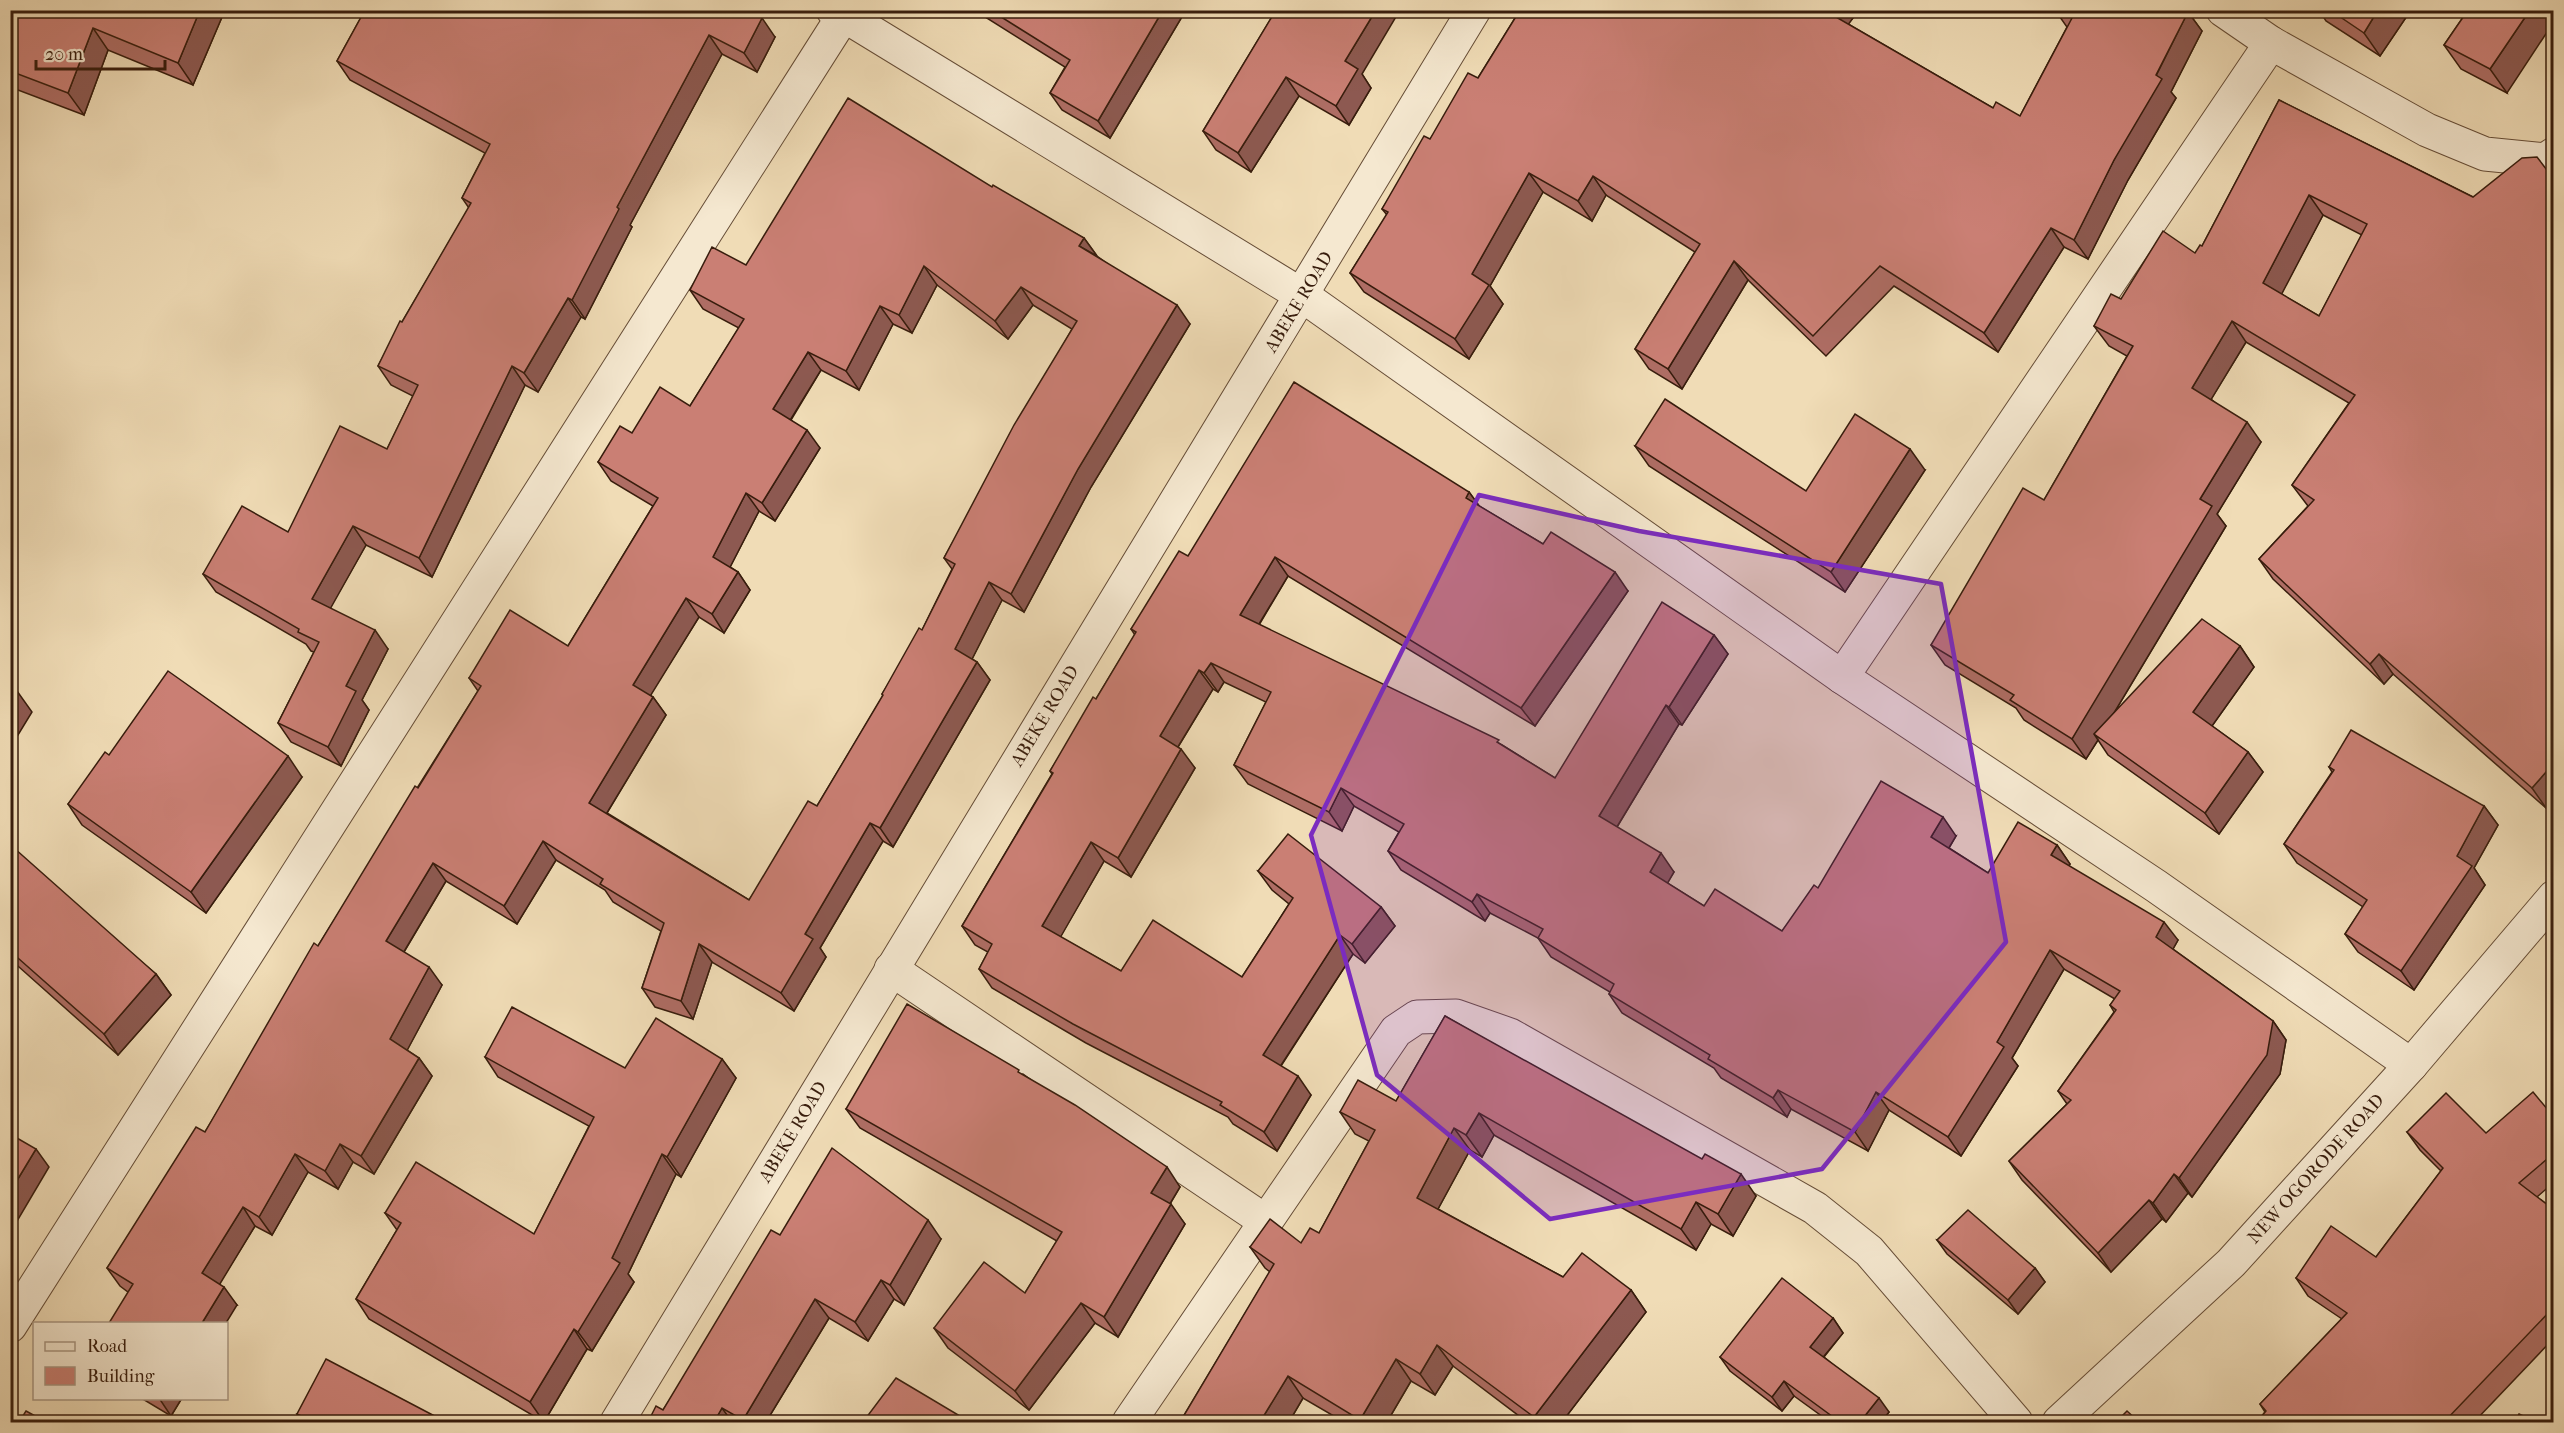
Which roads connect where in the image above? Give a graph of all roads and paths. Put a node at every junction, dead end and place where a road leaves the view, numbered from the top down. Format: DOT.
graph roads {
  1 [pos="1473,10"];
  2 [pos="2223,10"];
  3 [pos="842,12"];
  4 [pos="2271,43"];
  5 [pos="2553,154"];
  6 [pos="1303,296"];
  7 [pos="1842,677"];
  8 [pos="2553,897"];
  9 [pos="891,969"];
  10 [pos="2411,1065"];
  11 [pos="1266,1221"];
  12 [pos="10,1326"];
  13 [pos="618,1422"];
  14 [pos="1129,1422"];
  15 [pos="2016,1422"];
  16 [pos="2059,1422"];
  1 -- 6 [label="street, ABEKE ROAD"];
  2 -- 4 [label="street"];
  3 -- 6 [label="street"];
  3 -- 12 [label="street"];
  4 -- 5 [label="street"];
  4 -- 7 [label="street"];
  6 -- 7 [label="street"];
  6 -- 9 [label="street, ABEKE ROAD"];
  7 -- 10 [label="street"];
  8 -- 10 [label="street, NEW OGORODE ROAD"];
  9 -- 11 [label="street"];
  9 -- 13 [label="street, ABEKE ROAD"];
  10 -- 16 [label="street, NEW OGORODE ROAD"];
  11 -- 14 [label="street"];
  11 -- 15 [label="street"];
}
